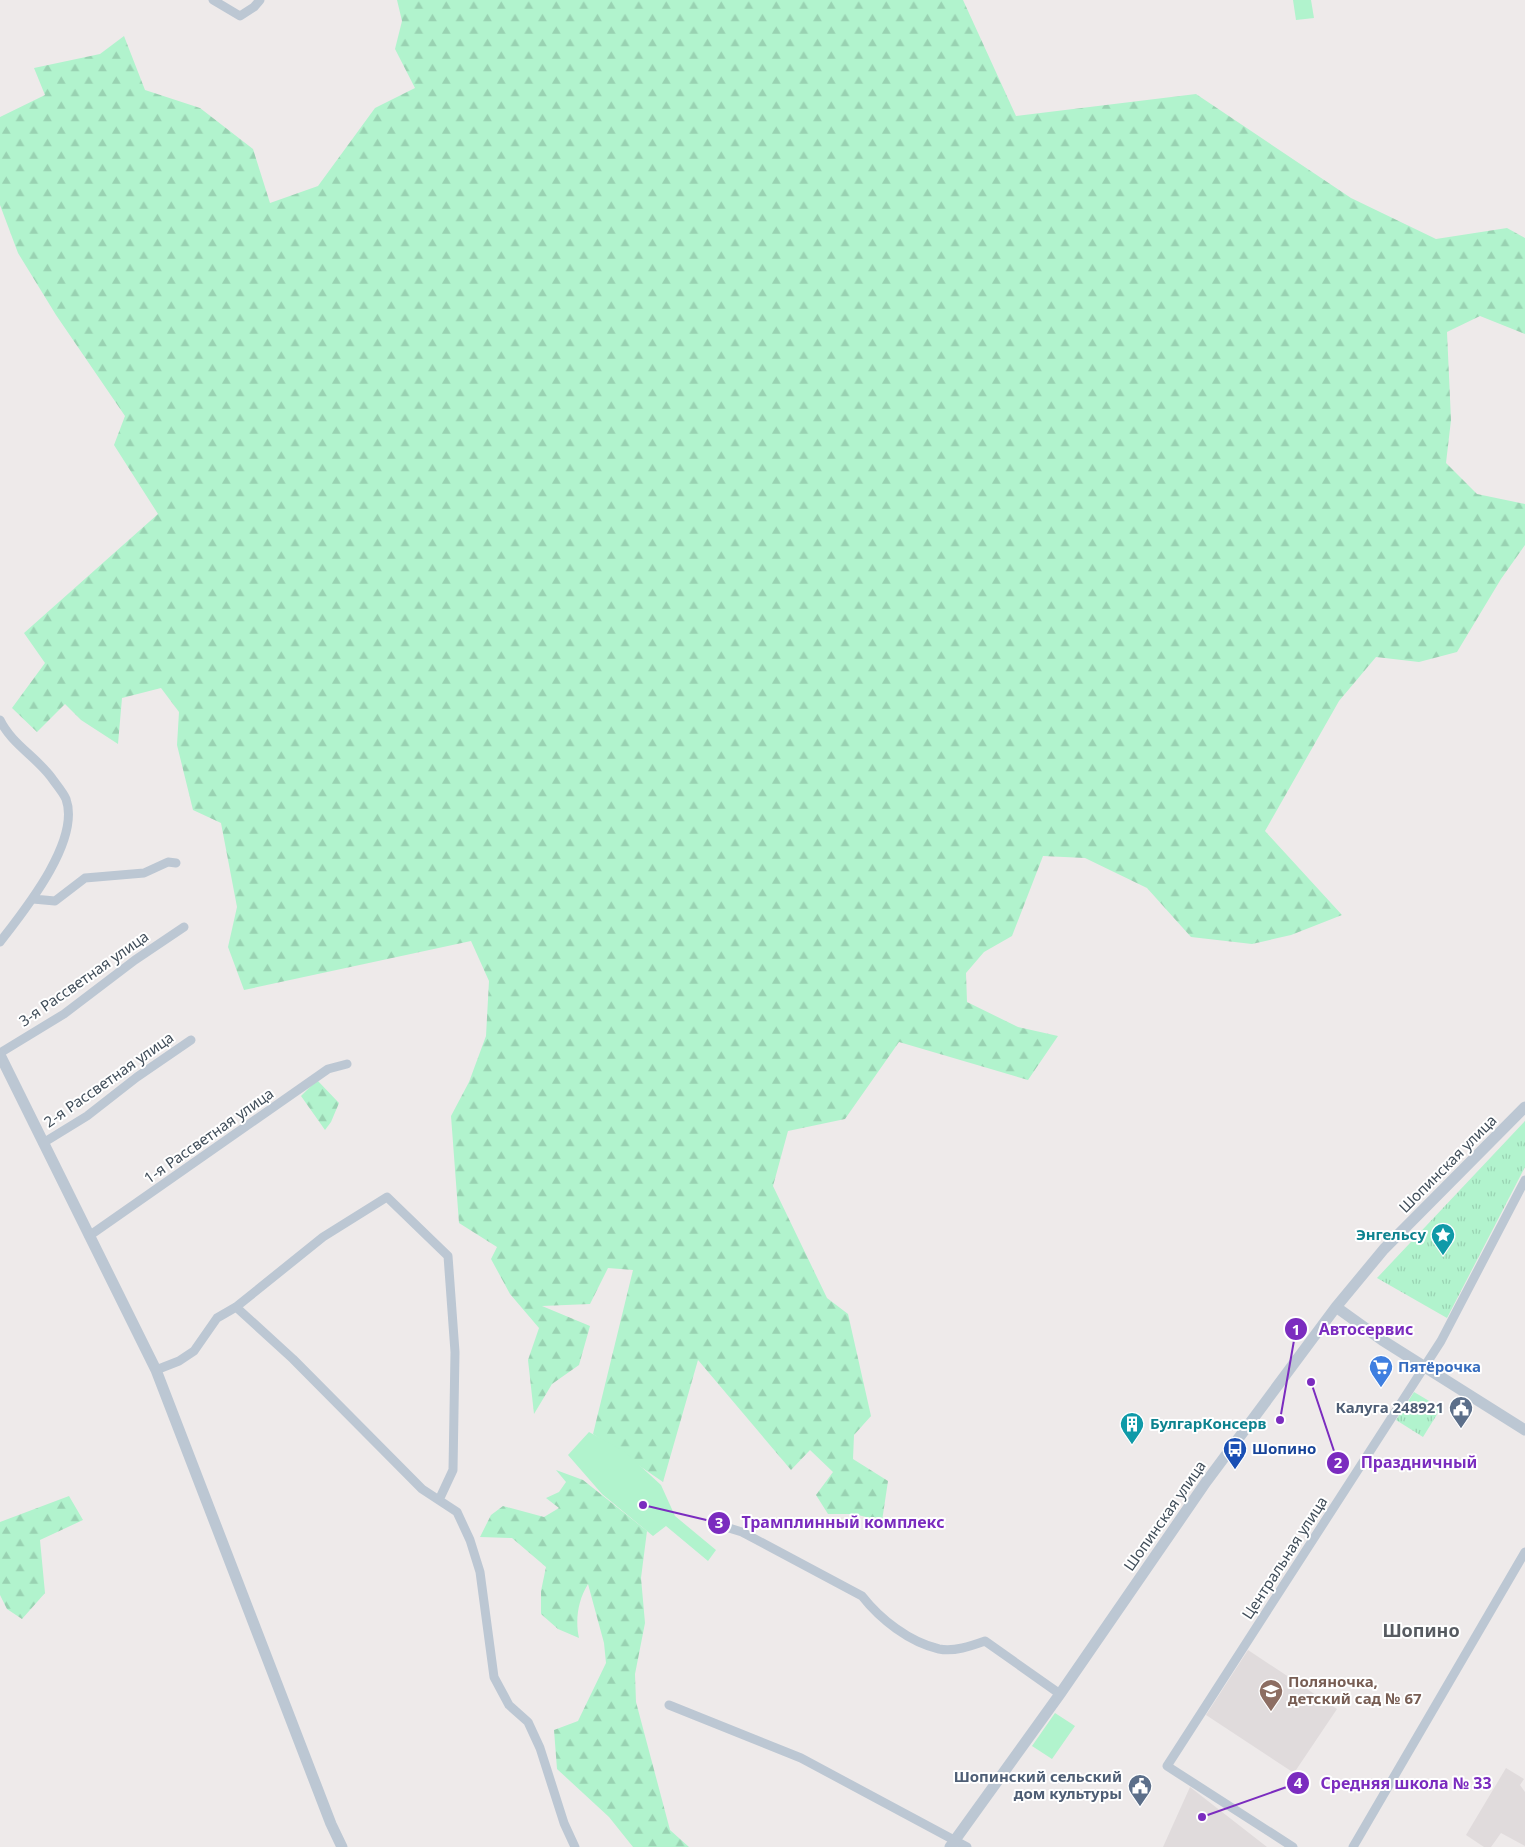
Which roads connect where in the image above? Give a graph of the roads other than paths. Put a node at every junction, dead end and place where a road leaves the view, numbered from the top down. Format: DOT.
graph roads {
  1 [pos="213,0"];
  2 [pos="260,0"];
  3 [pos="0,720"];
  4 [pos="176,863"];
  5 [pos="33,899"];
  6 [pos="184,927"];
  7 [pos="0,942"];
  8 [pos="190,1040"];
  9 [pos="0,1054"];
  10 [pos="348,1064"];
  11 [pos="1525,1107"];
  12 [pos="43,1143"];
  13 [pos="1525,1180"];
  14 [pos="88,1236"];
  15 [pos="236,1307"];
  16 [pos="1336,1307"];
  17 [pos="1424,1368"];
  18 [pos="156,1370"];
  19 [pos="1525,1430"];
  20 [pos="439,1500"];
  21 [pos="719,1525"];
  22 [pos="1525,1552"];
  23 [pos="1060,1694"];
  24 [pos="669,1705"];
  25 [pos="952,1843"];
  26 [pos="342,1847"];
  27 [pos="575,1847"];
  28 [pos="966,1847"];
  29 [pos="1293,1847"];
  30 [pos="1353,1847"];
  1 -- 2 [label="street"];
  3 -- 5 [label="street"];
  4 -- 5 [label="street"];
  5 -- 7 [label="street"];
  6 -- 9 [label="street, 3-я Рассветная улица"];
  8 -- 12 [label="street, 2-я Рассветная улица"];
  9 -- 12 [label="street"];
  10 -- 14 [label="street, 1-я Рассветная улица"];
  11 -- 16 [label="street, Шопинская улица"];
  12 -- 14 [label="street"];
  13 -- 17 [label="street, Центральная улица"];
  14 -- 18 [label="street"];
  15 -- 18 [label="street"];
  15 -- 20 [label="street"];
  15 -- 20 [label="street"];
  16 -- 17 [label="street"];
  16 -- 23 [label="street, Шопинская улица"];
  17 -- 19 [label="street"];
  17 -- 29 [label="street, Центральная улица"];
  18 -- 26 [label="street"];
  20 -- 27 [label="street"];
  21 -- 23 [label="street"];
  22 -- 30 [label="street"];
  23 -- 25 [label="street, Шопинская улица"];
  24 -- 25 [label="street"];
  25 -- 28 [label="street"];
}
